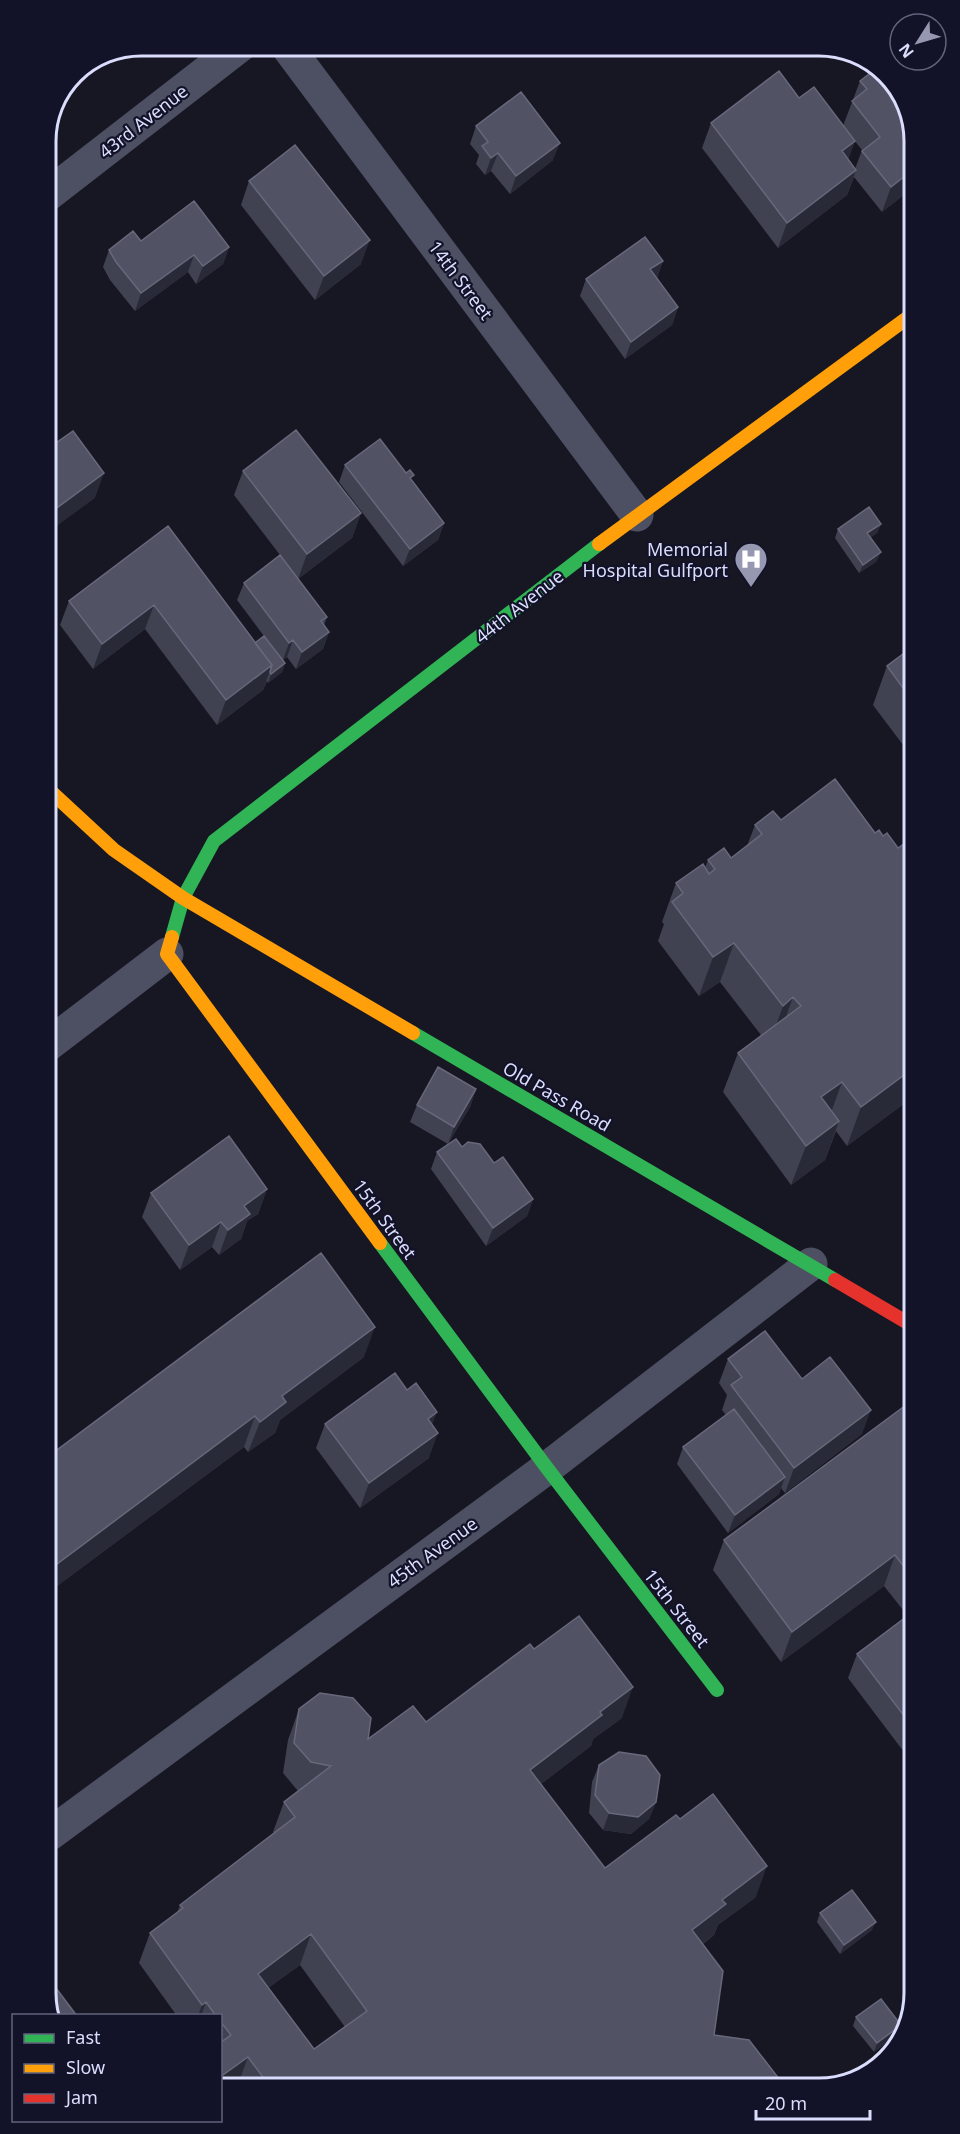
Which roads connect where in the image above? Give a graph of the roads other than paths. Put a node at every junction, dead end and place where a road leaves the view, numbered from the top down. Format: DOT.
graph roads {
  1 [pos="228,55"];
  2 [pos="294,55"];
  3 [pos="56,188"];
  4 [pos="904,320"];
  5 [pos="637,515"];
  6 [pos="56,796"];
  7 [pos="183,898"];
  8 [pos="167,954"];
  9 [pos="56,1039"];
  10 [pos="811,1264"];
  11 [pos="904,1321"];
  12 [pos="547,1468"];
  13 [pos="717,1690"];
  14 [pos="56,1830"];
  1 -- 3 [label="street, 43rd Avenue"];
  2 -- 5 [label="street, 14th Street"];
  4 -- 5 [label="street, 44th Avenue"];
  5 -- 7 [label="street, 44th Avenue"];
  6 -- 7 [label="street"];
  7 -- 8 [label="street"];
  7 -- 10 [label="street, Old Pass Road"];
  8 -- 9 [label="street"];
  8 -- 12 [label="street, 15th Street"];
  10 -- 11 [label="street, Old Pass Road"];
  10 -- 12 [label="street, 45th Avenue"];
  12 -- 13 [label="street, 15th Street"];
  12 -- 14 [label="street, 45th Avenue"];
}
